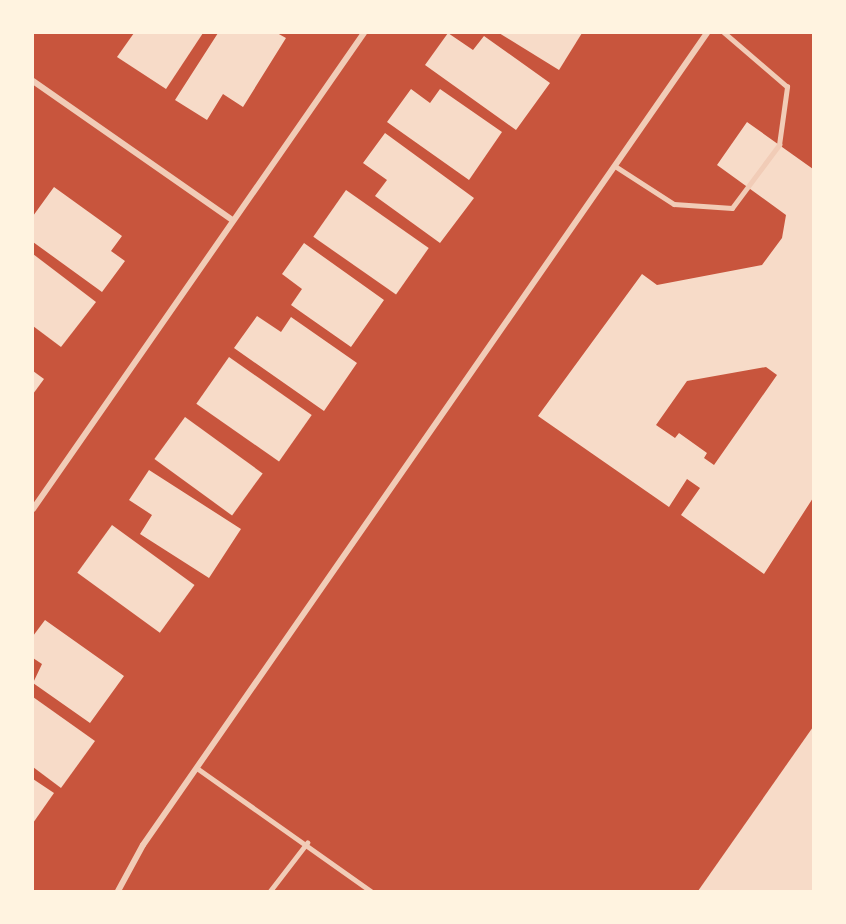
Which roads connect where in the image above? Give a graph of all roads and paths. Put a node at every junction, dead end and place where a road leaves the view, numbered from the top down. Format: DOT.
graph roads {
  1 [pos="364,33"];
  2 [pos="707,33"];
  3 [pos="724,33"];
  4 [pos="33,81"];
  5 [pos="615,166"];
  6 [pos="232,220"];
  7 [pos="33,509"];
  8 [pos="197,768"];
  9 [pos="307,843"];
  10 [pos="118,891"];
  11 [pos="270,891"];
  12 [pos="371,891"];
  1 -- 6 [label="street"];
  2 -- 5 [label="street"];
  3 -- 5 [label="lane"];
  4 -- 6 [label="street"];
  5 -- 8 [label="street"];
  6 -- 7 [label="street"];
  8 -- 9 [label="lane"];
  8 -- 10 [label="street"];
  9 -- 11 [label="lane"];
  9 -- 12 [label="lane"];
}
